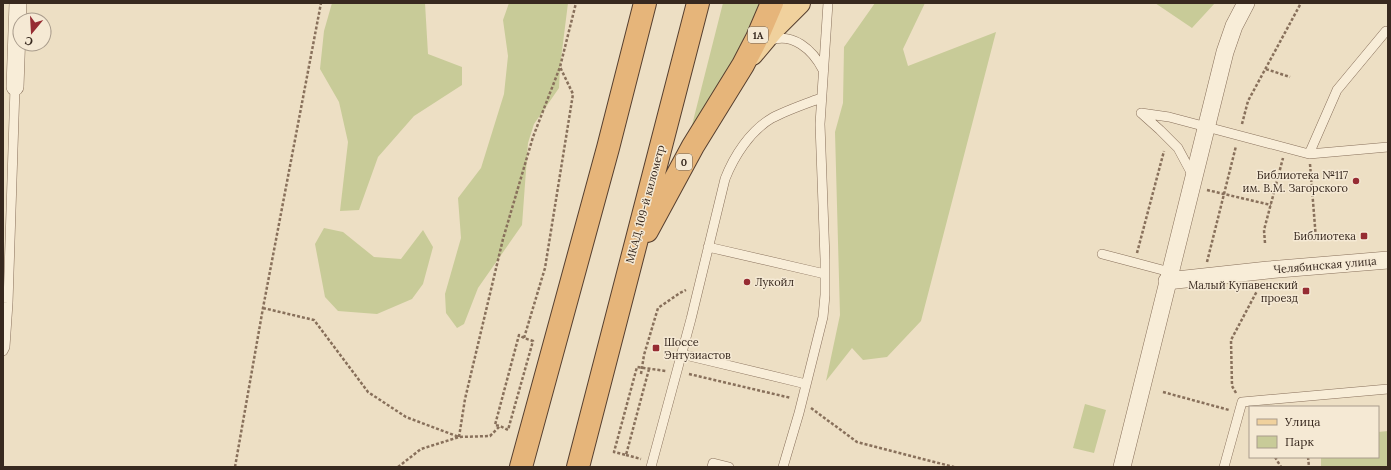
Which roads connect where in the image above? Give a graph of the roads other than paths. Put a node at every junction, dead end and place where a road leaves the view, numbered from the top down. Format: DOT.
graph roads {
  1 [pos="18,3"];
  2 [pos="630,3"];
  3 [pos="645,3"];
  4 [pos="698,3"];
  5 [pos="772,3"];
  6 [pos="799,3"];
  7 [pos="828,3"];
  8 [pos="1246,3"];
  9 [pos="1388,32"];
  10 [pos="760,44"];
  11 [pos="9,59"];
  12 [pos="743,65"];
  13 [pos="823,70"];
  14 [pos="15,87"];
  15 [pos="821,98"];
  16 [pos="1206,127"];
  17 [pos="1388,147"];
  18 [pos="608,148"];
  19 [pos="1309,154"];
  20 [pos="8,164"];
  21 [pos="1194,176"];
  22 [pos="708,247"];
  23 [pos="1102,254"];
  24 [pos="1388,260"];
  25 [pos="630,262"];
  26 [pos="825,274"];
  27 [pos="1168,276"];
  28 [pos="3,351"];
  29 [pos="681,354"];
  30 [pos="806,384"];
  31 [pos="1388,389"];
  32 [pos="652,465"];
  33 [pos="521,467"];
  34 [pos="578,467"];
  35 [pos="712,467"];
  36 [pos="729,467"];
  37 [pos="783,467"];
  38 [pos="1122,467"];
  39 [pos="1224,467"];
  1 -- 11 [label="street"];
  2 -- 18 [label="highway"];
  3 -- 18 [label="highway"];
  4 -- 25 [label="highway, МКАД, 109-й километр"];
  5 -- 12 [label="highway, 1A"];
  6 -- 10 [label="main road, 0"];
  7 -- 13 [label="lane"];
  8 -- 16 [label="street"];
  9 -- 19 [label="lane"];
  10 -- 12 [label="main road, 0"];
  10 -- 13 [label="lane"];
  11 -- 14 [label="street"];
  12 -- 25 [label="highway, 0"];
  13 -- 15 [label="lane"];
  14 -- 20 [label="lane"];
  15 -- 22 [label="lane"];
  15 -- 26 [label="lane"];
  16 -- 19 [label="lane"];
  16 -- 21 [label="street"];
  16 -- 21 [label="lane"];
  17 -- 19 [label="lane"];
  18 -- 33 [label="highway"];
  20 -- 28 [label="lane"];
  21 -- 27 [label="street"];
  22 -- 26 [label="lane"];
  22 -- 29 [label="lane"];
  23 -- 27 [label="lane"];
  24 -- 27 [label="street, Челябинская улица"];
  25 -- 34 [label="highway, МКАД, 109-й километр"];
  26 -- 30 [label="lane"];
  27 -- 38 [label="street"];
  29 -- 30 [label="lane"];
  29 -- 32 [label="lane"];
  30 -- 37 [label="lane"];
  31 -- 39 [label="lane"];
  35 -- 36 [label="lane"];
}
